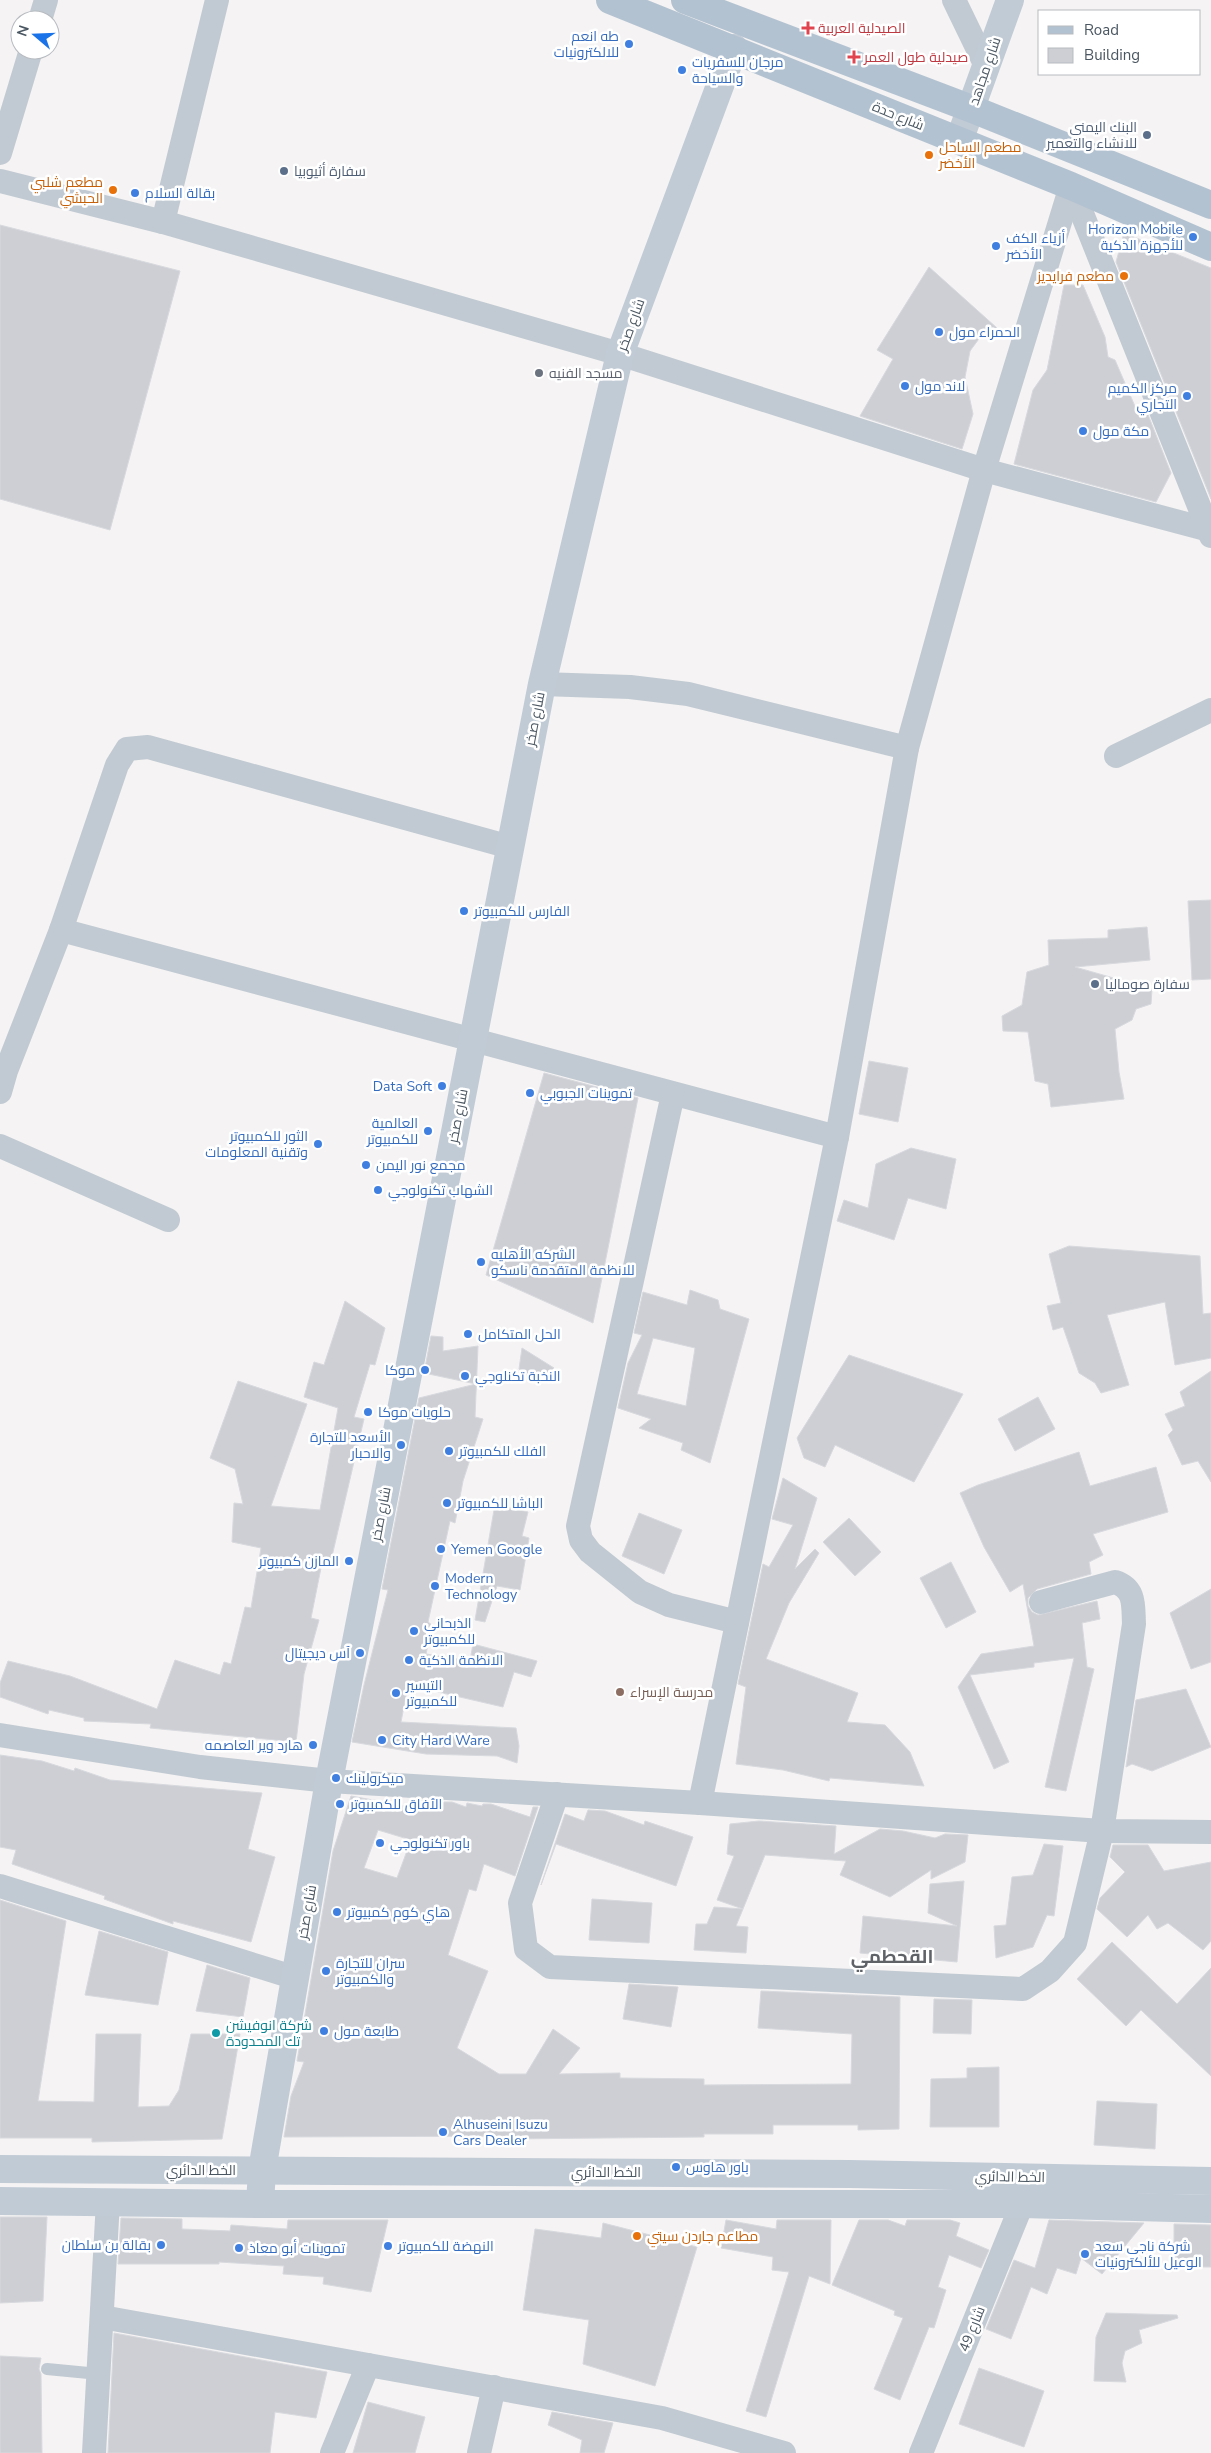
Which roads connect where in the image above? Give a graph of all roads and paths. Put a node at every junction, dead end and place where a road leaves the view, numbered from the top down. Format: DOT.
graph roads {
  1 [pos="217,0"];
  2 [pos="610,0"];
  3 [pos="685,0"];
  4 [pos="954,0"];
  5 [pos="1010,0"];
  6 [pos="734,48"];
  7 [pos="28,60"];
  8 [pos="987,68"];
  9 [pos="972,109"];
  10 [pos="959,141"];
  11 [pos="0,153"];
  12 [pos="0,181"];
  13 [pos="1071,186"];
  14 [pos="1211,205"];
  15 [pos="163,222"];
  16 [pos="1211,247"];
  17 [pos="620,354"];
  18 [pos="984,470"];
  19 [pos="1210,533"];
  20 [pos="542,684"];
  21 [pos="1211,710"];
  22 [pos="907,748"];
  23 [pos="1116,756"];
  24 [pos="510,848"];
  25 [pos="61,930"];
  26 [pos="472,1040"];
  27 [pos="2,1077"];
  28 [pos="672,1094"];
  29 [pos="837,1138"];
  30 [pos="0,1146"];
  31 [pos="168,1220"];
  32 [pos="1041,1602"];
  33 [pos="737,1622"];
  34 [pos="0,1735"];
  35 [pos="329,1781"];
  36 [pos="557,1794"];
  37 [pos="700,1803"];
  38 [pos="1102,1832"];
  39 [pos="1211,1832"];
  40 [pos="0,1886"];
  41 [pos="296,1978"];
  42 [pos="0,2169"];
  43 [pos="262,2170"];
  44 [pos="850,2174"];
  45 [pos="1211,2182"];
  46 [pos="0,2201"];
  47 [pos="108,2201"];
  48 [pos="260,2204"];
  49 [pos="850,2204"];
  50 [pos="1022,2204"];
  51 [pos="1211,2209"];
  52 [pos="102,2317"];
  53 [pos="368,2365"];
  54 [pos="46,2369"];
  55 [pos="99,2374"];
  56 [pos="494,2387"];
  57 [pos="94,2453"];
  58 [pos="332,2453"];
  59 [pos="479,2453"];
  60 [pos="784,2453"];
  61 [pos="921,2453"];
  1 -- 15 [label="street"];
  2 -- 6 [label="main road, شارع حدة"];
  3 -- 9 [label="main road"];
  4 -- 8 [label="street"];
  5 -- 8 [label="main road, شارع مجاهد"];
  6 -- 10 [label="main road, شارع حدة"];
  6 -- 17 [label="main road, شارع صخر"];
  7 -- 11 [label="street"];
  8 -- 9 [label="main road, شارع مجاهد"];
  9 -- 10 [label="main road, شارع مجاهد"];
  9 -- 14 [label="main road"];
  10 -- 13 [label="main road, شارع حدة"];
  12 -- 15 [label="street"];
  13 -- 16 [label="main road, شارع حدة"];
  13 -- 18 [label="street"];
  13 -- 19 [label="street"];
  15 -- 17 [label="street"];
  17 -- 18 [label="street"];
  17 -- 20 [label="main road, شارع صخر"];
  18 -- 19 [label="street"];
  18 -- 22 [label="street"];
  20 -- 22 [label="street"];
  20 -- 24 [label="main road, شارع صخر"];
  21 -- 23 [label="street"];
  22 -- 29 [label="street"];
  24 -- 25 [label="street"];
  24 -- 26 [label="main road, شارع صخر"];
  25 -- 26 [label="street"];
  25 -- 27 [label="street"];
  26 -- 28 [label="street"];
  26 -- 35 [label="main road, شارع صخر"];
  28 -- 29 [label="street"];
  28 -- 33 [label="street"];
  29 -- 33 [label="street"];
  30 -- 31 [label="street"];
  32 -- 38 [label="street"];
  33 -- 37 [label="street"];
  34 -- 35 [label="street"];
  35 -- 36 [label="street"];
  35 -- 41 [label="main road, شارع صخر"];
  36 -- 37 [label="street"];
  36 -- 38 [label="street"];
  37 -- 38 [label="street"];
  38 -- 39 [label="street"];
  40 -- 41 [label="street"];
  41 -- 43 [label="main road, شارع صخر"];
  42 -- 43 [label="main road, الخط الدائري"];
  43 -- 44 [label="main road, الخط الدائري"];
  43 -- 48 [label="main road, شارع صخر"];
  44 -- 45 [label="main road, الخط الدائري"];
  44 -- 49 [label="main road"];
  46 -- 47 [label="main road, الخط الدائري"];
  47 -- 48 [label="main road, الخط الدائري"];
  47 -- 52 [label="street"];
  48 -- 49 [label="main road, الخط الدائري"];
  49 -- 50 [label="main road, الخط الدائري"];
  50 -- 51 [label="main road, الخط الدائري"];
  50 -- 61 [label="street, شارع 49"];
  52 -- 53 [label="street"];
  52 -- 55 [label="street"];
  53 -- 56 [label="street"];
  53 -- 58 [label="street"];
  54 -- 55 [label="lane"];
  55 -- 57 [label="street"];
  56 -- 59 [label="street"];
  56 -- 60 [label="street"];
}
